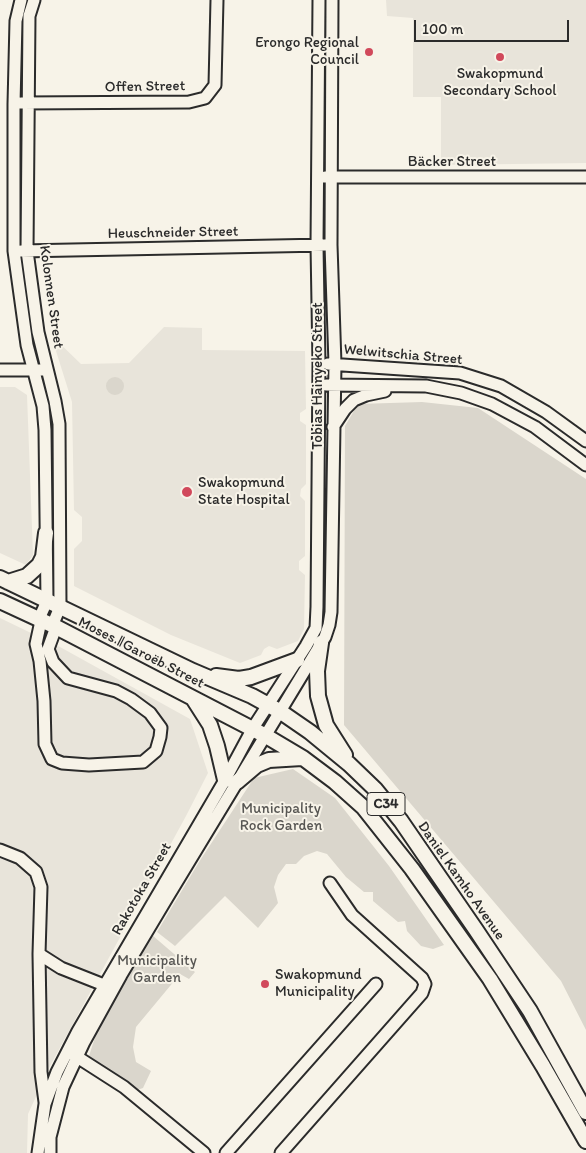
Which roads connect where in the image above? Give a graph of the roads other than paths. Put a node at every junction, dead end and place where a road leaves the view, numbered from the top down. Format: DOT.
graph roads {
  1 [pos="21,0"];
  2 [pos="34,0"];
  3 [pos="217,0"];
  4 [pos="319,0"];
  5 [pos="332,0"];
  6 [pos="27,103"];
  7 [pos="14,104"];
  8 [pos="318,177"];
  9 [pos="586,177"];
  10 [pos="331,178"];
  11 [pos="317,245"];
  12 [pos="331,245"];
  13 [pos="27,251"];
  14 [pos="14,252"];
  15 [pos="319,364"];
  16 [pos="334,364"];
  17 [pos="0,370"];
  18 [pos="34,370"];
  19 [pos="48,371"];
  20 [pos="334,385"];
  21 [pos="318,386"];
  22 [pos="393,387"];
  23 [pos="333,427"];
  24 [pos="586,441"];
  25 [pos="586,464"];
  26 [pos="46,533"];
  27 [pos="4,580"];
  28 [pos="0,601"];
  29 [pos="47,601"];
  30 [pos="60,608"];
  31 [pos="47,623"];
  32 [pos="322,643"];
  33 [pos="297,660"];
  34 [pos="193,671"];
  35 [pos="192,698"];
  36 [pos="268,705"];
  37 [pos="281,712"];
  38 [pos="253,728"];
  39 [pos="266,736"];
  40 [pos="303,758"];
  41 [pos="359,773"];
  42 [pos="231,781"];
  43 [pos="0,850"];
  44 [pos="330,884"];
  45 [pos="39,954"];
  46 [pos="376,984"];
  47 [pos="104,985"];
  48 [pos="72,1054"];
  49 [pos="45,1104"];
  50 [pos="586,1112"];
  51 [pos="586,1140"];
  52 [pos="38,1153"];
  53 [pos="50,1153"];
  54 [pos="204,1153"];
  55 [pos="226,1153"];
  56 [pos="281,1153"];
  1 -- 7 [label="street, Kolonnen Street"];
  2 -- 6 [label="street, Kolonnen Street"];
  3 -- 6 [label="street, Offen Street"];
  4 -- 8 [label="street, Tobias Hainyeko Street"];
  5 -- 10 [label="street, Tobias Hainyeko Street"];
  6 -- 7 [label="street, Offen Street"];
  6 -- 13 [label="street, Kolonnen Street"];
  7 -- 14 [label="street, Kolonnen Street"];
  8 -- 10 [label="street, Bäcker Street"];
  8 -- 11 [label="street, Tobias Hainyeko Street"];
  9 -- 10 [label="street, Bäcker Street"];
  10 -- 12 [label="street, Tobias Hainyeko Street"];
  11 -- 12 [label="street, Heuschneider Street"];
  11 -- 13 [label="street, Heuschneider Street"];
  11 -- 15 [label="street, Tobias Hainyeko Street"];
  12 -- 16 [label="street, Tobias Hainyeko Street"];
  13 -- 14 [label="street, Heuschneider Street"];
  13 -- 19 [label="street, Kolonnen Street"];
  14 -- 18 [label="street, Kolonnen Street"];
  15 -- 16 [label="street, Welwitschia Street"];
  15 -- 21 [label="street, Tobias Hainyeko Street"];
  16 -- 20 [label="street, Tobias Hainyeko Street"];
  16 -- 24 [label="street, Welwitschia Street"];
  17 -- 18 [label="street"];
  18 -- 19 [label="street"];
  18 -- 26 [label="street, Kolonnen Street"];
  19 -- 30 [label="street, Kolonnen Street"];
  20 -- 21 [label="street, Welwitschia Street"];
  20 -- 22 [label="street, Welwitschia Street"];
  20 -- 23 [label="street, Tobias Hainyeko Street"];
  21 -- 33 [label="street, Tobias Hainyeko Street"];
  22 -- 23 [label="street"];
  22 -- 25 [label="street, Welwitschia Street"];
  23 -- 32 [label="street, Tobias Hainyeko Street"];
  26 -- 27 [label="main road"];
  26 -- 29 [label="street, Kolonnen Street"];
  27 -- 29 [label="main road, Moses ǁGaroëb Street / C34"];
  28 -- 31 [label="main road, Moses ǁGaroëb Street / C34"];
  29 -- 30 [label="main road, Moses ǁGaroëb Street / C34"];
  29 -- 31 [label="street, Kolonnen Street"];
  30 -- 31 [label="street, Kolonnen Street"];
  30 -- 34 [label="main road, Moses ǁGaroëb Street / C34"];
  31 -- 31 [label="street"];
  31 -- 35 [label="main road, Moses ǁGaroëb Street / C34"];
  32 -- 37 [label="street, Tobias Hainyeko Street"];
  32 -- 41 [label="main road"];
  33 -- 34 [label="main road"];
  33 -- 36 [label="street, Tobias Hainyeko Street"];
  34 -- 36 [label="main road, Moses ǁGaroëb Street / C34"];
  35 -- 38 [label="main road, Moses ǁGaroëb Street / C34"];
  35 -- 42 [label="main road"];
  36 -- 37 [label="main road, Daniel Kamho Avenue / C34"];
  36 -- 38 [label="street, Tobias Hainyeko Street"];
  37 -- 39 [label="street, Tobias Hainyeko Street"];
  37 -- 41 [label="main road, Daniel Kamho Avenue / C34"];
  38 -- 39 [label="main road, Moses ǁGaroëb Street / C34"];
  38 -- 42 [label="street, Rakotoka Street"];
  39 -- 40 [label="main road, C34"];
  39 -- 42 [label="street, Rakotoka Street"];
  40 -- 42 [label="main road"];
  40 -- 51 [label="main road, C34"];
  41 -- 50 [label="main road, Daniel Kamho Avenue / C34"];
  42 -- 47 [label="street, Rakotoka Street"];
  42 -- 48 [label="street, Rakotoka Street"];
  43 -- 45 [label="street"];
  44 -- 56 [label="street"];
  45 -- 47 [label="street"];
  45 -- 49 [label="street"];
  46 -- 55 [label="street"];
  47 -- 48 [label="street, Rakotoka Street"];
  48 -- 49 [label="street, Rakotoka Street"];
  48 -- 53 [label="street, Rakotoka Street"];
  48 -- 54 [label="street"];
  49 -- 52 [label="street, Rakotoka Street"];
}
